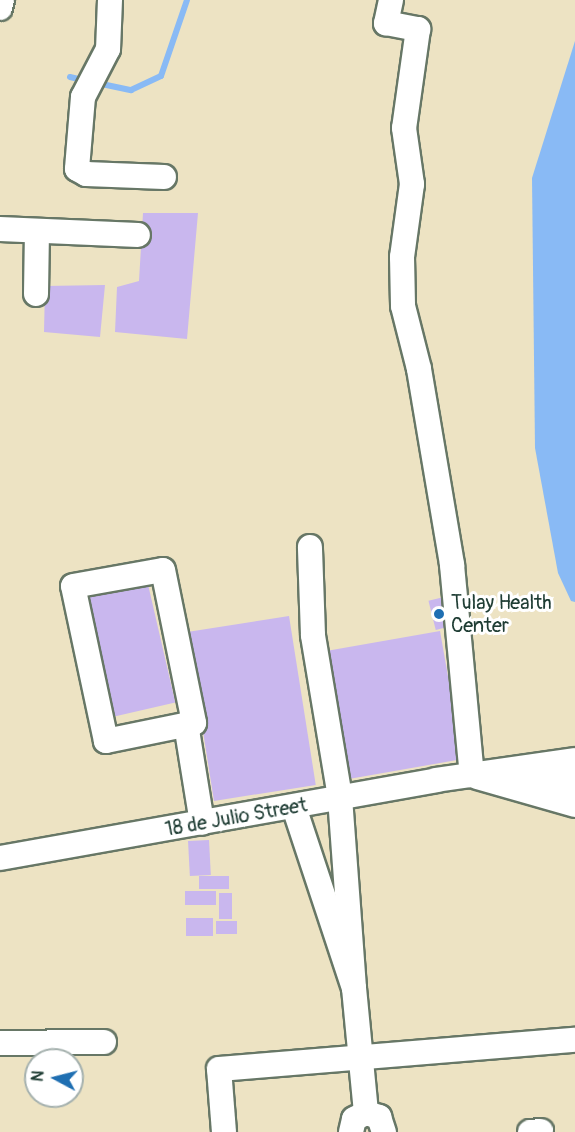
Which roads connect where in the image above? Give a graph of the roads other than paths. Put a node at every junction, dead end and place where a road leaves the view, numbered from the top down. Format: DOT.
graph roads {
  1 [pos="2,0"];
  2 [pos="111,0"];
  3 [pos="391,0"];
  4 [pos="0,8"];
  5 [pos="164,177"];
  6 [pos="0,229"];
  7 [pos="37,233"];
  8 [pos="138,235"];
  9 [pos="36,294"];
  10 [pos="310,547"];
  11 [pos="186,724"];
  12 [pos="575,760"];
  13 [pos="472,775"];
  14 [pos="575,783"];
  15 [pos="340,797"];
  16 [pos="575,805"];
  17 [pos="294,807"];
  18 [pos="202,823"];
  19 [pos="344,846"];
  20 [pos="309,851"];
  21 [pos="0,858"];
  22 [pos="346,871"];
  23 [pos="316,874"];
  24 [pos="345,944"];
  25 [pos="575,1040"];
  26 [pos="104,1042"];
  27 [pos="0,1043"];
  28 [pos="361,1057"];
  29 [pos="366,1113"];
  30 [pos="224,1132"];
  31 [pos="351,1132"];
  32 [pos="384,1132"];
  1 -- 4 [label="street"];
  2 -- 5 [label="street"];
  3 -- 13 [label="street"];
  6 -- 7 [label="street"];
  7 -- 8 [label="street"];
  7 -- 9 [label="street"];
  10 -- 15 [label="street"];
  11 -- 11 [label="street"];
  11 -- 18 [label="street"];
  12 -- 13 [label="street"];
  13 -- 14 [label="street"];
  13 -- 15 [label="street, 18 de Julio Street"];
  13 -- 16 [label="street"];
  15 -- 17 [label="street, 18 de Julio Street"];
  15 -- 19 [label="street"];
  17 -- 18 [label="street, 18 de Julio Street"];
  17 -- 20 [label="street"];
  18 -- 21 [label="street, 18 de Julio Street"];
  19 -- 20 [label="street"];
  19 -- 22 [label="street"];
  20 -- 23 [label="street"];
  22 -- 23 [label="street"];
  22 -- 24 [label="street"];
  23 -- 24 [label="street"];
  24 -- 28 [label="street"];
  25 -- 28 [label="street"];
  26 -- 27 [label="street"];
  28 -- 29 [label="street"];
  28 -- 30 [label="street"];
  29 -- 31 [label="street"];
  29 -- 32 [label="street"];
}
